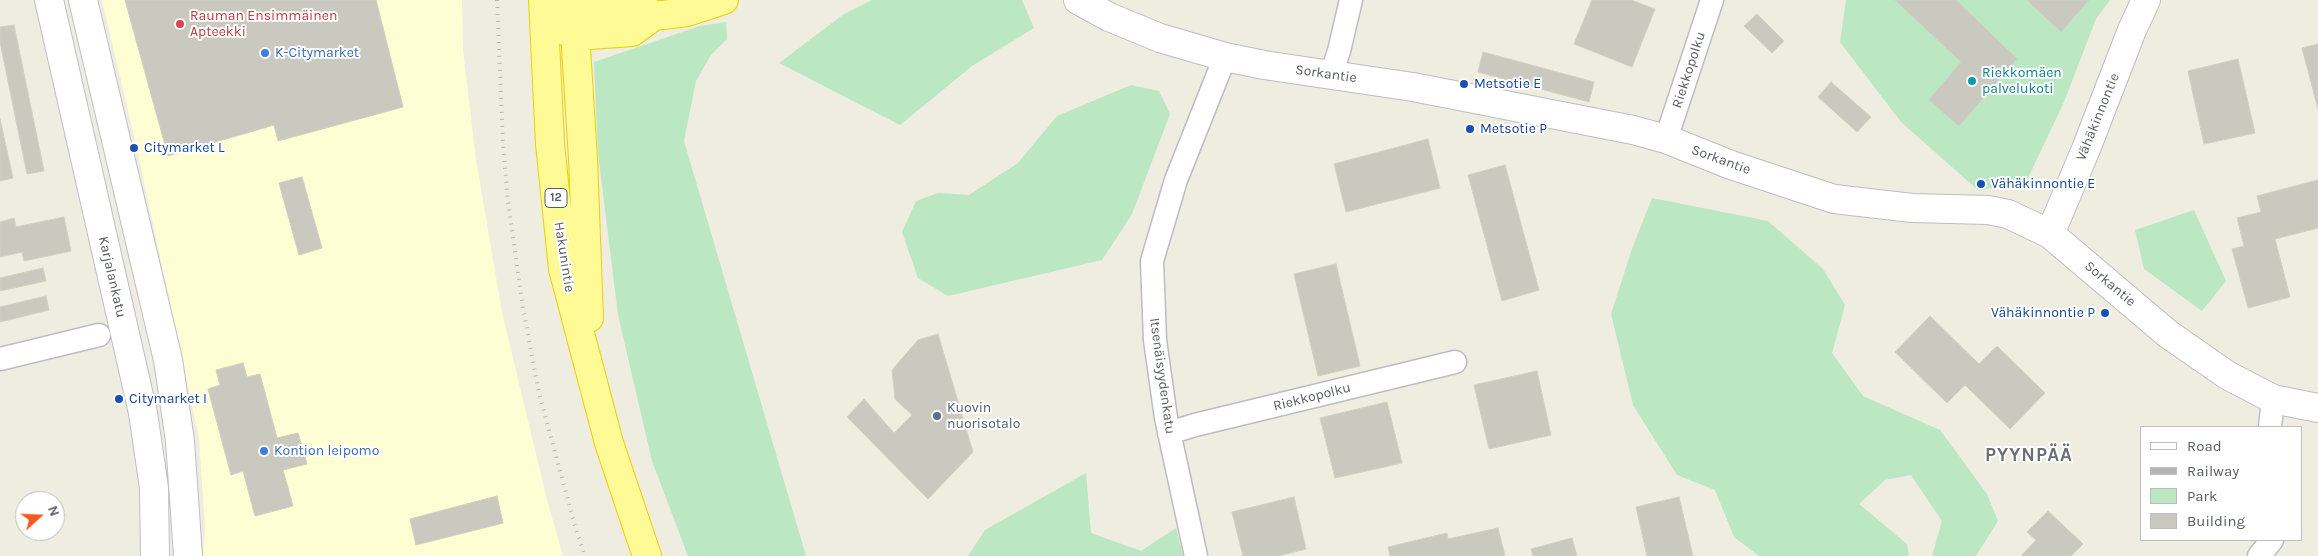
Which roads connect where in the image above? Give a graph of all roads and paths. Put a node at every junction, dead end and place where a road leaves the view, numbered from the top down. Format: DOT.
graph roads {
  1 [pos="49,0"];
  2 [pos="83,0"];
  3 [pos="724,0"];
  4 [pos="1078,0"];
  5 [pos="1351,0"];
  6 [pos="1712,0"];
  7 [pos="2146,0"];
  8 [pos="573,4"];
  9 [pos="543,10"];
  10 [pos="654,16"];
  11 [pos="575,36"];
  12 [pos="1225,57"];
  13 [pos="1331,75"];
  14 [pos="1666,140"];
  15 [pos="2050,234"];
  16 [pos="99,335"];
  17 [pos="0,359"];
  18 [pos="1455,362"];
  19 [pos="595,392"];
  20 [pos="2273,399"];
  21 [pos="2318,408"];
  22 [pos="2270,426"];
  23 [pos="1169,433"];
  24 [pos="2271,541"];
  25 [pos="155,556"];
  26 [pos="188,556"];
  27 [pos="647,556"];
  28 [pos="1196,556"];
  29 [pos="2259,556"];
  1 -- 25 [label="street, Karjalankatu"];
  2 -- 26 [label="street"];
  3 -- 10 [label="highway"];
  4 -- 12 [label="street, Sorkantie"];
  5 -- 13 [label="street"];
  6 -- 14 [label="street, Riekkopolku"];
  7 -- 15 [label="street, Vähäkinnontie"];
  8 -- 9 [label="highway"];
  8 -- 10 [label="highway"];
  8 -- 11 [label="highway, Hakunintie / 12"];
  9 -- 11 [label="highway"];
  9 -- 19 [label="highway, Hakunintie / 12"];
  10 -- 11 [label="highway"];
  11 -- 19 [label="highway, Hakunintie / 12"];
  12 -- 13 [label="street, Sorkantie"];
  12 -- 23 [label="street, Itsenäisyydenkatu"];
  13 -- 14 [label="street, Sorkantie"];
  14 -- 15 [label="street, Sorkantie"];
  15 -- 20 [label="street, Sorkantie"];
  16 -- 17 [label="street"];
  18 -- 23 [label="street, Riekkopolku"];
  19 -- 27 [label="highway, Hakunintie / 12"];
  20 -- 21 [label="street, Sorkantie"];
  20 -- 22 [label="street"];
  23 -- 28 [label="street, Itsenäisyydenkatu"];
  24 -- 29 [label="street"];
}
